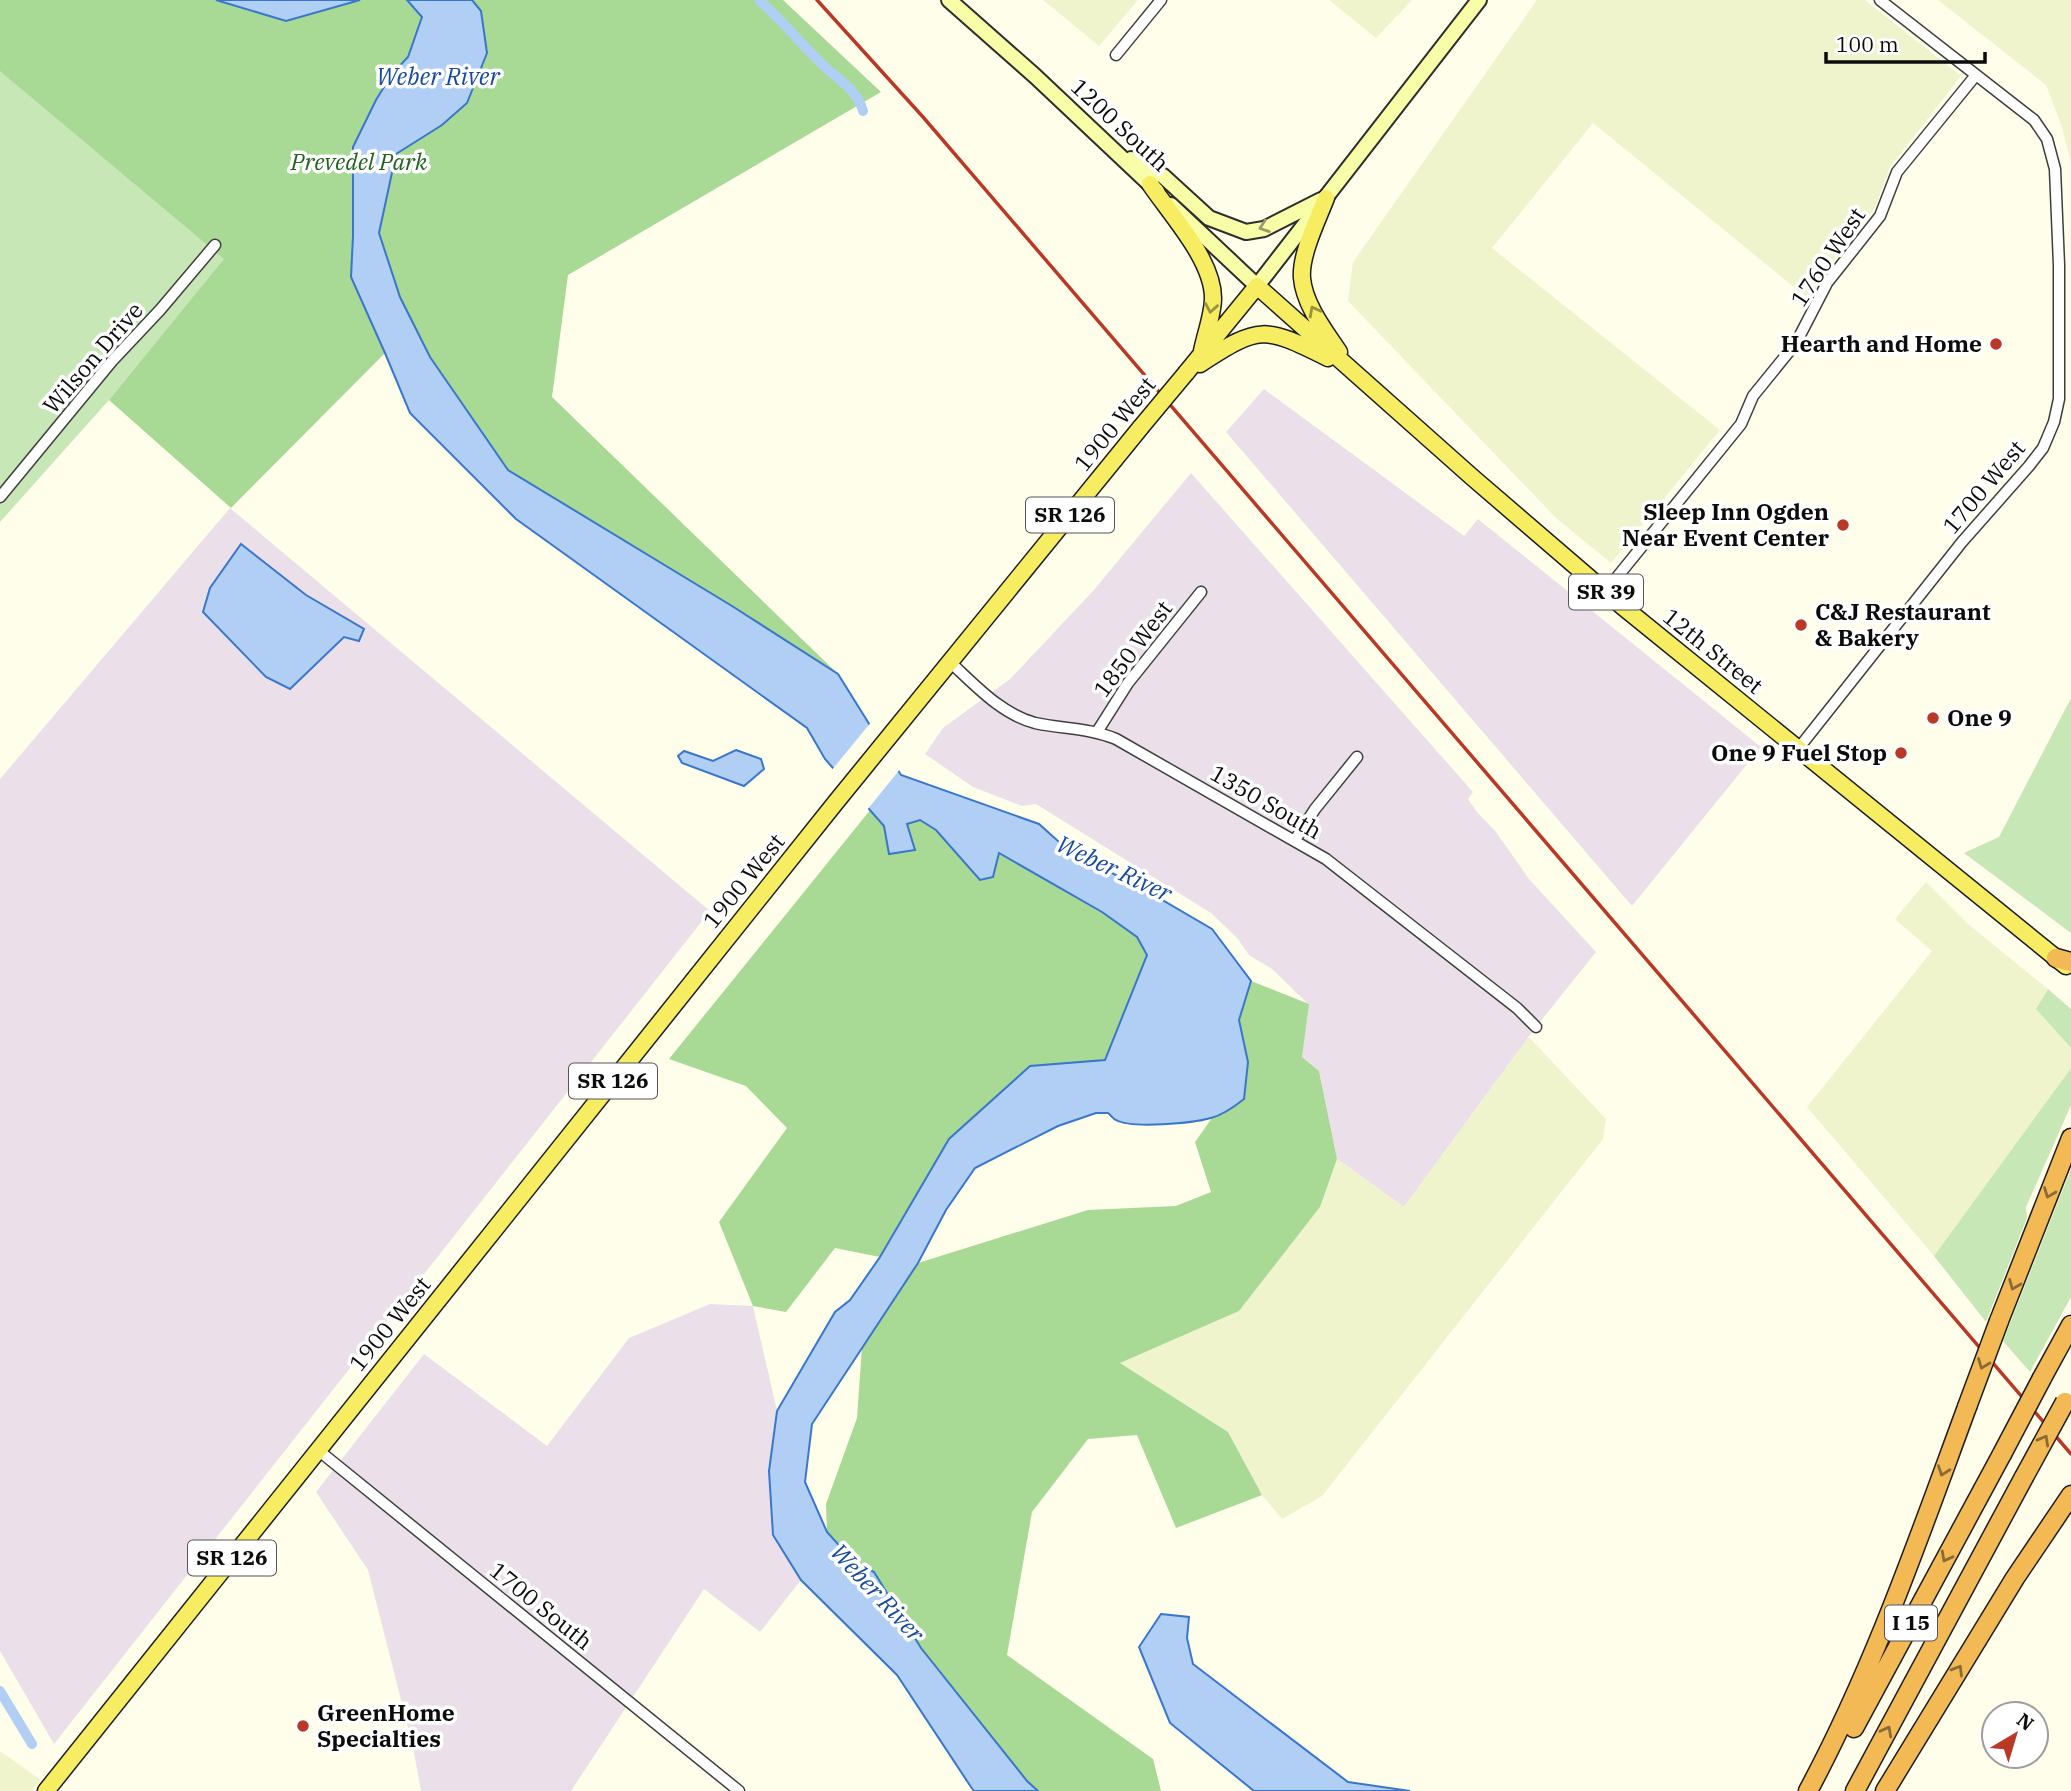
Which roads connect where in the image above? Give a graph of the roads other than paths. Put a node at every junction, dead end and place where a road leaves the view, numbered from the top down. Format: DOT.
graph roads {
  1 [pos="949,0"];
  2 [pos="1161,0"];
  3 [pos="1479,0"];
  4 [pos="1880,0"];
  5 [pos="1116,55"];
  6 [pos="1976,75"];
  7 [pos="1112,149"];
  8 [pos="1150,184"];
  9 [pos="1325,198"];
  10 [pos="215,245"];
  11 [pos="1257,286"];
  12 [pos="1202,354"];
  13 [pos="1349,369"];
  14 [pos="1186,373"];
  15 [pos="0,497"];
  16 [pos="1201,592"];
  17 [pos="1605,592"];
  18 [pos="950,662"];
  19 [pos="1097,732"];
  20 [pos="1798,749"];
  21 [pos="1357,757"];
  22 [pos="1295,840"];
  23 [pos="2063,960"];
  24 [pos="2071,970"];
  25 [pos="1536,1027"];
  26 [pos="2071,1138"];
  27 [pos="2071,1325"];
  28 [pos="2068,1397"];
  29 [pos="318,1451"];
  30 [pos="2071,1494"];
  31 [pos="46,1791"];
  32 [pos="739,1791"];
  33 [pos="1808,1791"];
  34 [pos="1819,1791"];
  35 [pos="1855,1791"];
  36 [pos="1885,1791"];
  1 -- 7 [label="main road, 1200 South / SR 39"];
  2 -- 5 [label="street"];
  3 -- 9 [label="main road, 1900 West / SR 126"];
  4 -- 6 [label="street"];
  6 -- 17 [label="street, 1760 West"];
  6 -- 20 [label="street, 1700 West"];
  7 -- 8 [label="main road, 1200 South / SR 39"];
  9 -- 7 [label="main road, one-way"];
  8 -- 11 [label="main road, 1200 South / SR 39"];
  8 -- 12 [label="main road, one-way"];
  9 -- 11 [label="main road, 1900 West / SR 126"];
  13 -- 9 [label="main road, one-way"];
  10 -- 15 [label="street, Wilson Drive"];
  11 -- 12 [label="main road, 1900 West / SR 126"];
  11 -- 13 [label="main road, 12th Street / SR 39"];
  12 -- 14 [label="main road, 1900 West / SR 126"];
  13 -- 14 [label="main road"];
  13 -- 17 [label="main road, 12th Street / SR 39"];
  14 -- 18 [label="main road, 1900 West / SR 126, bridge"];
  16 -- 19 [label="street, 1850 West"];
  17 -- 20 [label="main road, 12th Street / SR 39"];
  18 -- 19 [label="street, 1350 South"];
  18 -- 29 [label="main road, 1900 West / SR 126"];
  19 -- 22 [label="street, 1350 South"];
  20 -- 23 [label="main road, 12th Street / SR 39"];
  21 -- 22 [label="street"];
  22 -- 25 [label="street, 1350 South"];
  23 -- 24 [label="main road, SR 39"];
  26 -- 33 [label="highway, one-way, bridge"];
  27 -- 34 [label="highway, I 15, one-way, bridge"];
  35 -- 28 [label="highway, I 15, one-way, bridge"];
  29 -- 31 [label="main road, 1900 West / SR 126"];
  29 -- 32 [label="street, 1700 South"];
  36 -- 30 [label="highway, one-way"];
}
